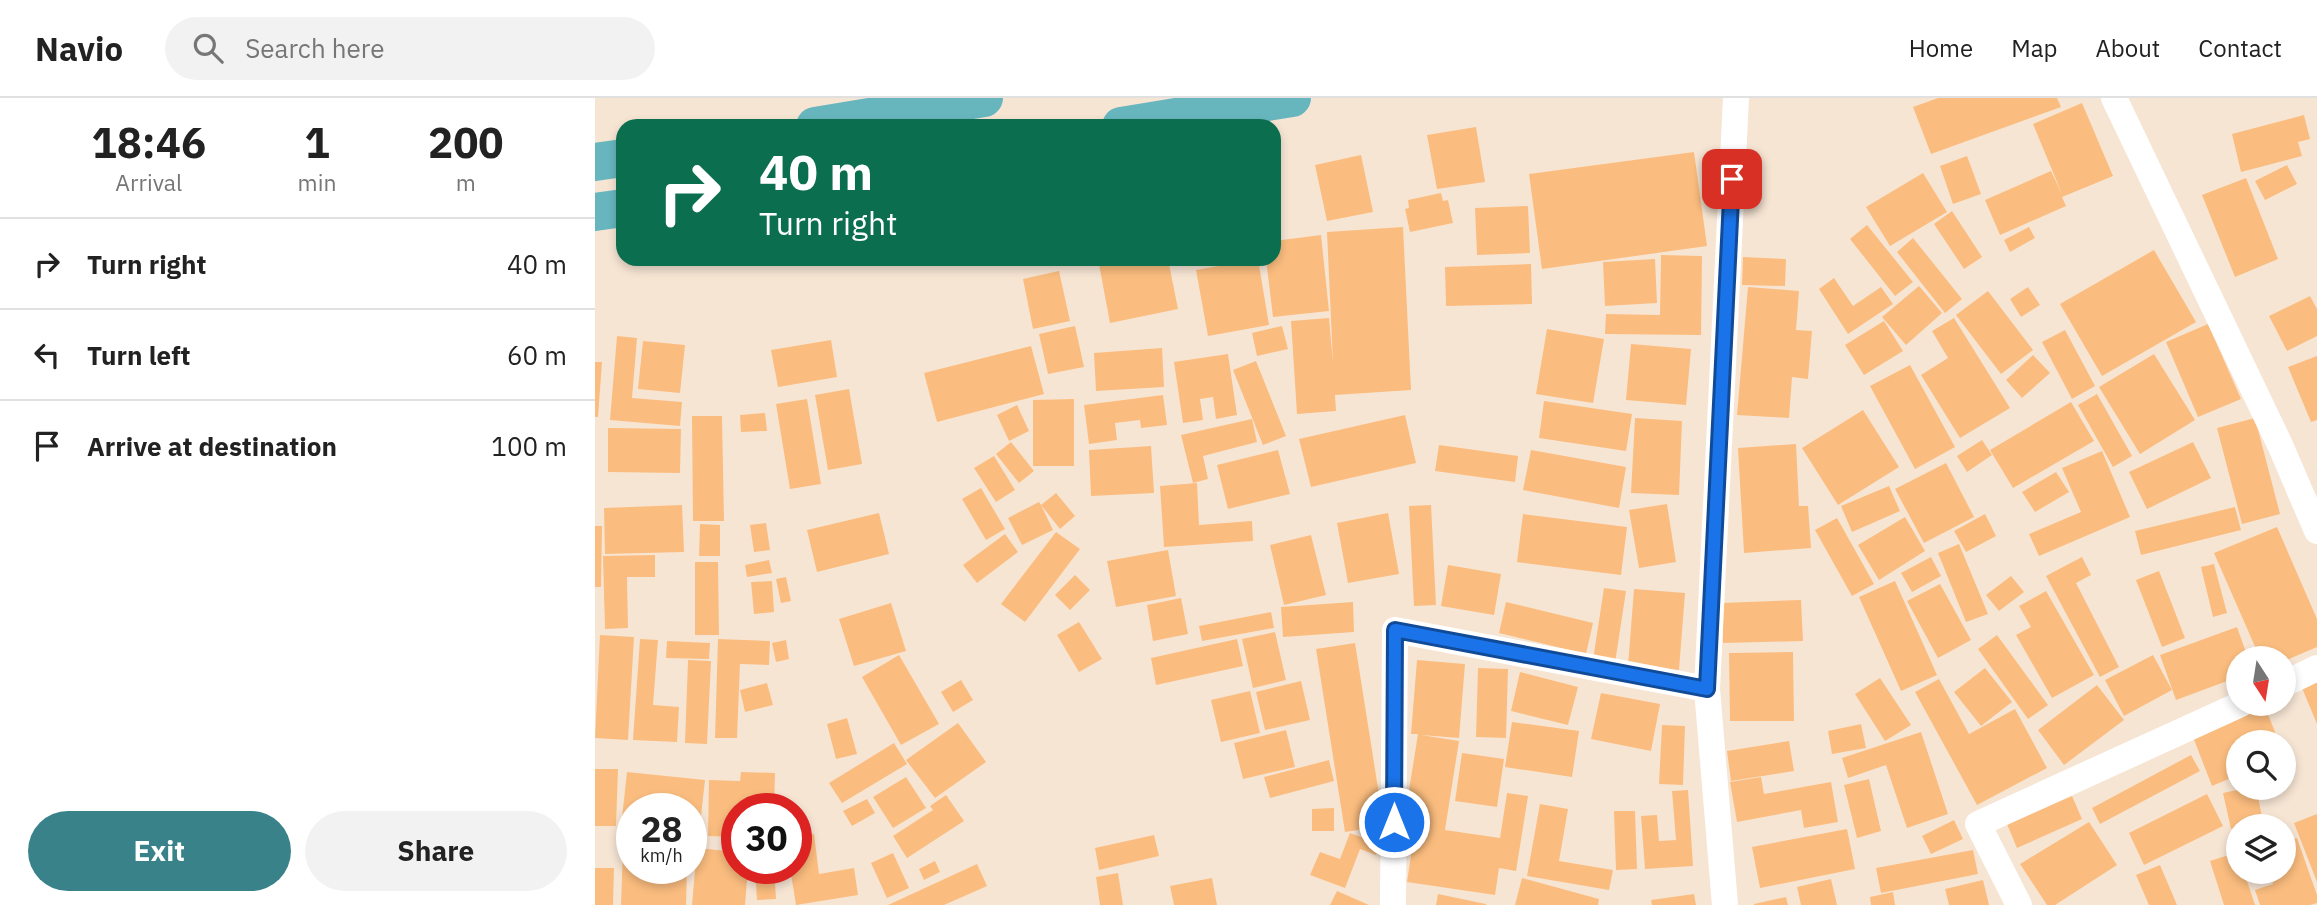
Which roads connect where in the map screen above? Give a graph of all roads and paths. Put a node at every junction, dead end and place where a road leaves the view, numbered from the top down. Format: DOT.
graph roads {
  1 [pos="984,98"];
  2 [pos="1291,98"];
  3 [pos="1736,98"];
  4 [pos="2114,98"];
  5 [pos="857,119"];
  6 [pos="1164,119"];
  7 [pos="616,159"];
  8 [pos="595,162"];
  9 [pos="616,209"];
  10 [pos="595,212"];
  11 [pos="2317,531"];
  12 [pos="2317,668"];
  13 [pos="2296,678"];
  14 [pos="1707,689"];
  15 [pos="2226,711"];
  16 [pos="1393,905"];
  17 [pos="1725,905"];
  18 [pos="2019,905"];
  1 -- 5 [label="highway"];
  2 -- 6 [label="highway"];
  3 -- 14 [label="street"];
  4 -- 11 [label="street"];
  7 -- 8 [label="highway"];
  9 -- 10 [label="highway"];
  12 -- 13 [label="street"];
  14 -- 16 [label="street"];
  14 -- 17 [label="street"];
  15 -- 18 [label="street"];
}
